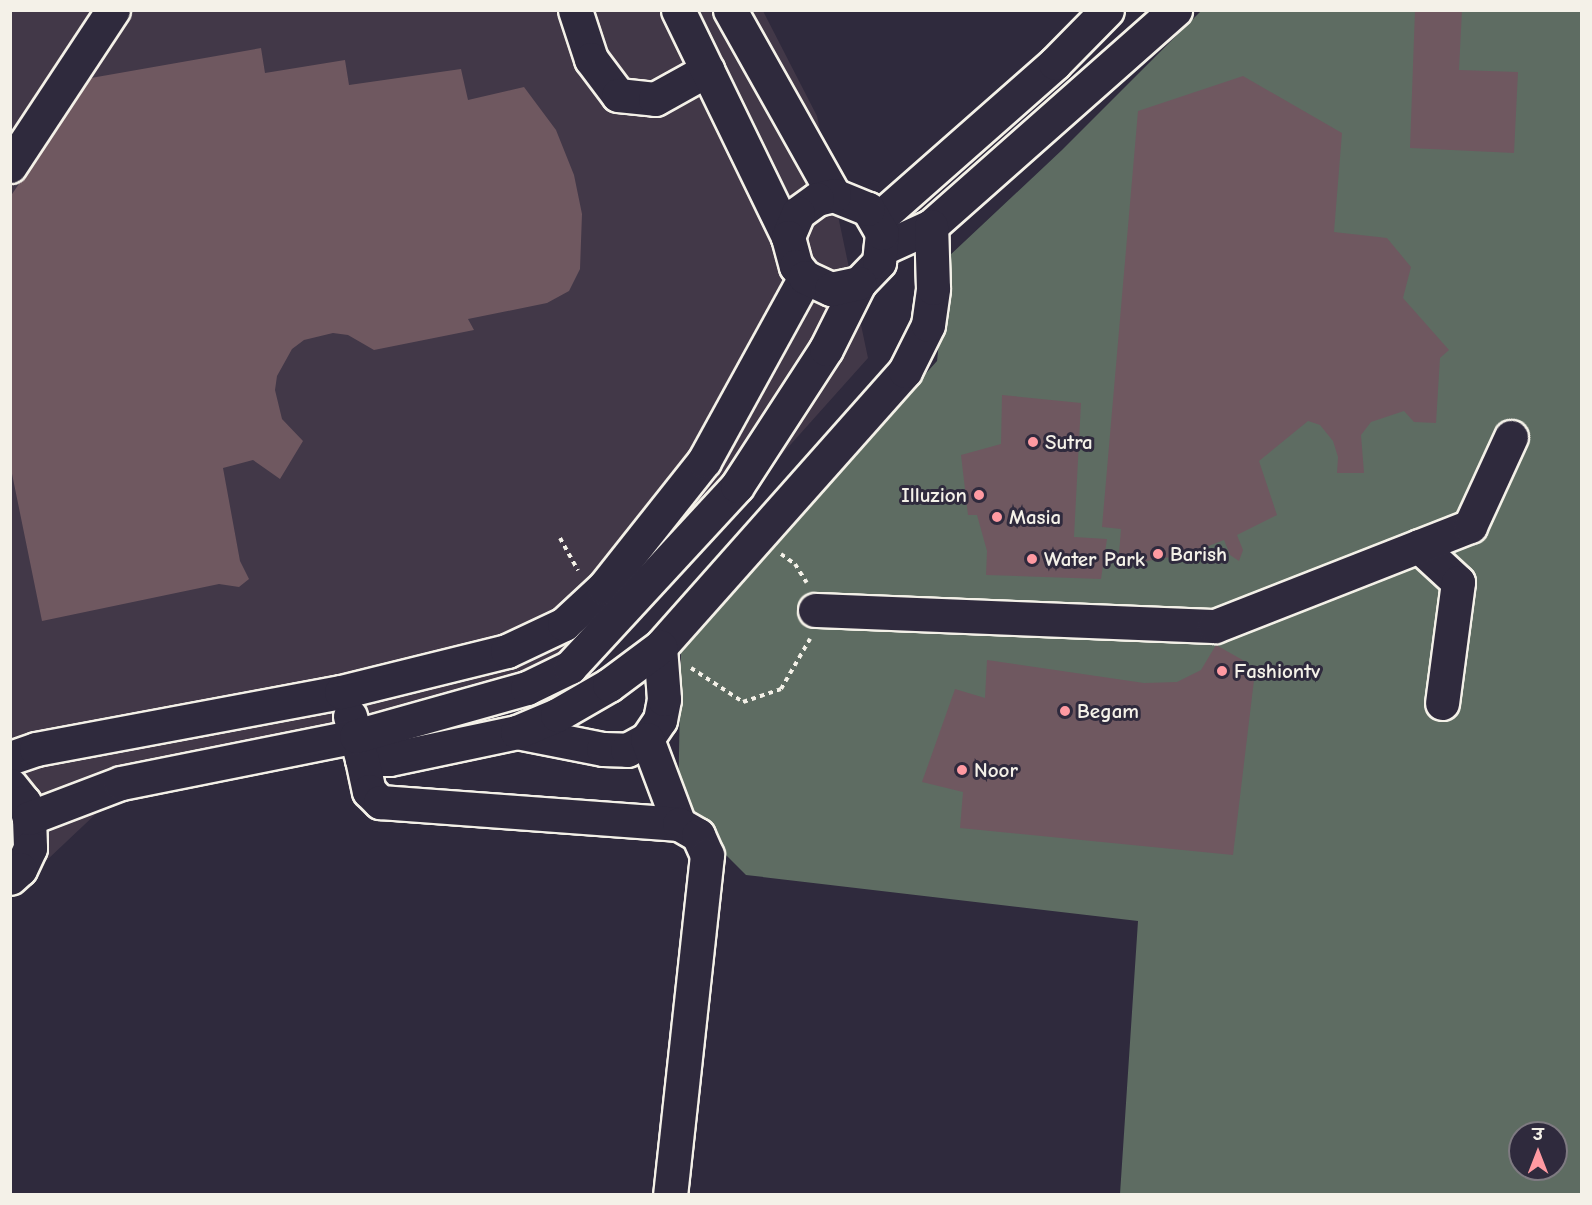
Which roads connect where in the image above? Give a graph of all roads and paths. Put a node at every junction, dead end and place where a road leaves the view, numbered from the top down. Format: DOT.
graph roads {
  1 [pos="113,10"];
  2 [pos="575,10"];
  3 [pos="678,10"];
  4 [pos="730,10"];
  5 [pos="1107,10"];
  6 [pos="1175,10"];
  7 [pos="707,70"];
  8 [pos="10,166"];
  9 [pos="834,195"];
  10 [pos="931,226"];
  11 [pos="880,234"];
  12 [pos="788,237"];
  13 [pos="805,277"];
  14 [pos="859,283"];
  15 [pos="1511,437"];
  16 [pos="704,461"];
  17 [pos="737,486"];
  18 [pos="759,537"];
  19 [pos="1419,546"];
  20 [pos="815,610"];
  21 [pos="660,647"];
  22 [pos="342,692"];
  23 [pos="1442,703"];
  24 [pos="517,732"];
  25 [pos="647,739"];
  26 [pos="359,748"];
  27 [pos="10,758"];
  28 [pos="10,785"];
  29 [pos="29,818"];
  30 [pos="679,824"];
  31 [pos="10,878"];
  32 [pos="670,1194"];
  1 -- 8 [label="street"];
  2 -- 7 [label="street"];
  3 -- 7 [label="street"];
  4 -- 9 [label="street"];
  5 -- 11 [label="street"];
  6 -- 10 [label="street"];
  7 -- 12 [label="street"];
  9 -- 11 [label="street"];
  9 -- 12 [label="street"];
  10 -- 11 [label="street"];
  10 -- 18 [label="street"];
  11 -- 14 [label="street"];
  12 -- 13 [label="street"];
  13 -- 14 [label="street"];
  13 -- 16 [label="street"];
  14 -- 17 [label="street"];
  15 -- 19 [label="street"];
  16 -- 17 [label="street"];
  16 -- 22 [label="street"];
  17 -- 26 [label="street"];
  18 -- 20 [label="path"];
  18 -- 21 [label="street"];
  19 -- 20 [label="street"];
  19 -- 23 [label="street"];
  20 -- 21 [label="path"];
  21 -- 24 [label="street"];
  21 -- 25 [label="street"];
  22 -- 26 [label="street"];
  22 -- 27 [label="street"];
  24 -- 25 [label="street"];
  24 -- 26 [label="street"];
  25 -- 30 [label="street"];
  26 -- 29 [label="street"];
  26 -- 30 [label="street"];
  28 -- 29 [label="street"];
  29 -- 31 [label="street"];
  30 -- 32 [label="street"];
}
